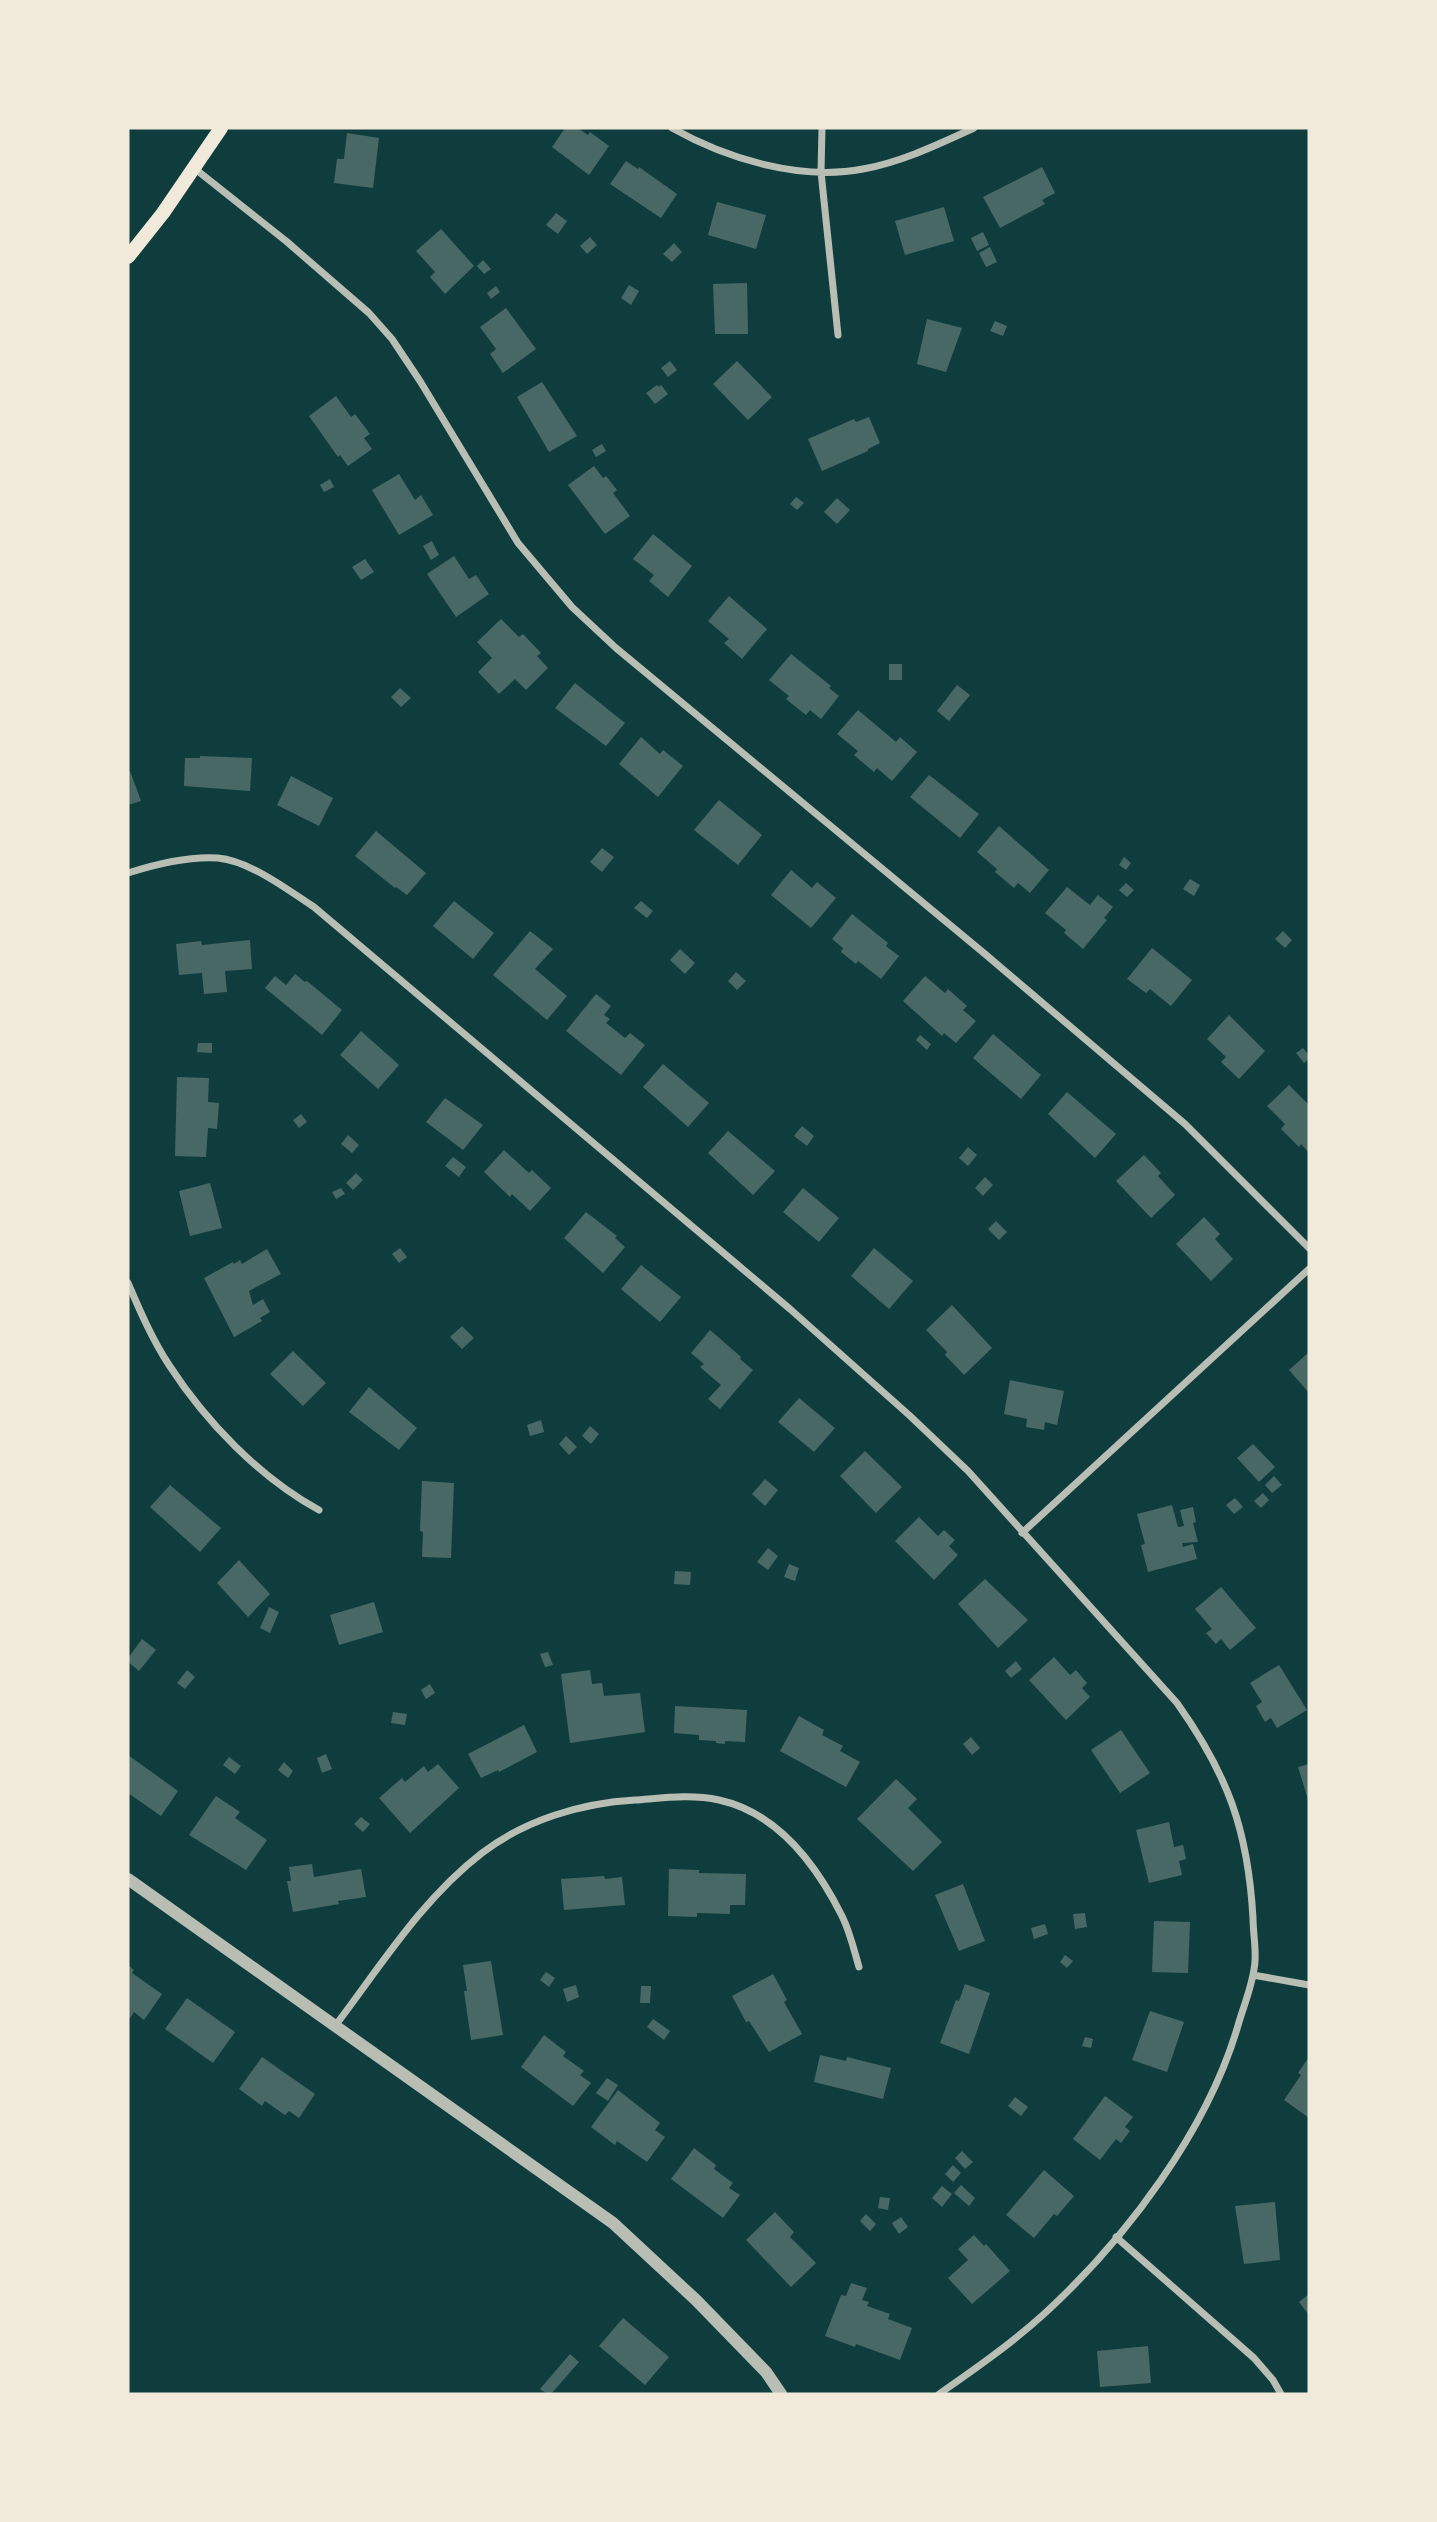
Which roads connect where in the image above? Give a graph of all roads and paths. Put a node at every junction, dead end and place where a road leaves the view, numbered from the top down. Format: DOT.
graph roads {
  1 [pos="221,128"];
  2 [pos="672,128"];
  3 [pos="822,128"];
  4 [pos="974,128"];
  5 [pos="194,168"];
  6 [pos="821,172"];
  7 [pos="128,257"];
  8 [pos="838,335"];
  9 [pos="128,873"];
  10 [pos="1309,1248"];
  11 [pos="1309,1269"];
  12 [pos="128,1283"];
  13 [pos="319,1510"];
  14 [pos="1022,1533"];
  15 [pos="128,1880"];
  16 [pos="859,1966"];
  17 [pos="1253,1975"];
  18 [pos="1309,1985"];
  19 [pos="334,2027"];
  20 [pos="1116,2237"];
  21 [pos="781,2394"];
  22 [pos="939,2394"];
  23 [pos="1281,2394"];
  1 -- 5 [label="main road"];
  2 -- 6 [label="street"];
  3 -- 6 [label="street"];
  4 -- 6 [label="street"];
  5 -- 7 [label="main road"];
  5 -- 10 [label="street"];
  6 -- 8 [label="street"];
  9 -- 14 [label="street"];
  11 -- 14 [label="street"];
  12 -- 13 [label="street"];
  14 -- 17 [label="street"];
  15 -- 19 [label="street"];
  16 -- 19 [label="street"];
  17 -- 18 [label="street"];
  17 -- 20 [label="street"];
  19 -- 21 [label="street"];
  20 -- 22 [label="street"];
  20 -- 23 [label="street"];
}
